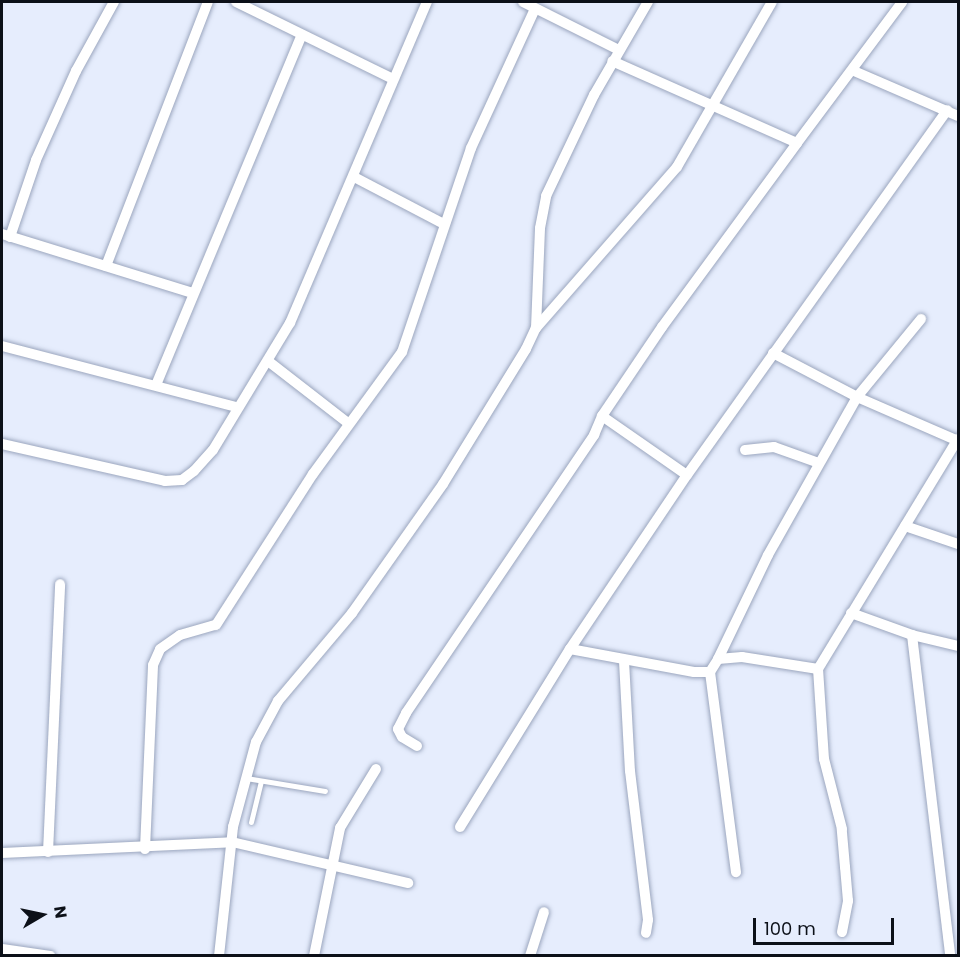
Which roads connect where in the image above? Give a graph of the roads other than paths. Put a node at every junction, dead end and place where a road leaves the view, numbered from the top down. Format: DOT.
graph roads {
  1 [pos="114,2"];
  2 [pos="208,2"];
  3 [pos="237,2"];
  4 [pos="427,2"];
  5 [pos="522,2"];
  6 [pos="648,2"];
  7 [pos="772,2"];
  8 [pos="902,2"];
  9 [pos="535,9"];
  10 [pos="303,35"];
  11 [pos="619,50"];
  12 [pos="612,61"];
  13 [pos="854,71"];
  14 [pos="393,79"];
  15 [pos="713,105"];
  16 [pos="947,110"];
  17 [pos="958,116"];
  18 [pos="797,143"];
  19 [pos="354,177"];
  20 [pos="444,224"];
  21 [pos="6,236"];
  22 [pos="106,266"];
  23 [pos="193,293"];
  24 [pos="921,319"];
  25 [pos="536,328"];
  26 [pos="2,345"];
  27 [pos="773,352"];
  28 [pos="268,361"];
  29 [pos="156,385"];
  30 [pos="857,397"];
  31 [pos="237,407"];
  32 [pos="602,416"];
  33 [pos="348,423"];
  34 [pos="958,440"];
  35 [pos="2,444"];
  36 [pos="745,450"];
  37 [pos="819,463"];
  38 [pos="687,475"];
  39 [pos="905,526"];
  40 [pos="958,544"];
  41 [pos="60,584"];
  42 [pos="851,613"];
  43 [pos="912,635"];
  44 [pos="958,646"];
  45 [pos="570,649"];
  46 [pos="718,659"];
  47 [pos="624,661"];
  48 [pos="818,669"];
  49 [pos="710,672"];
  50 [pos="417,746"];
  51 [pos="376,769"];
  52 [pos="244,778"];
  53 [pos="261,781"];
  54 [pos="325,791"];
  55 [pos="251,822"];
  56 [pos="460,828"];
  57 [pos="232,842"];
  58 [pos="145,849"];
  59 [pos="48,852"];
  60 [pos="2,853"];
  61 [pos="332,864"];
  62 [pos="736,872"];
  63 [pos="408,884"];
  64 [pos="544,912"];
  65 [pos="842,932"];
  66 [pos="646,933"];
  67 [pos="2,949"];
  68 [pos="50,956"];
  69 [pos="219,956"];
  70 [pos="314,956"];
  71 [pos="530,956"];
  72 [pos="950,956"];
  1 -- 21 [label="street"];
  2 -- 22 [label="street"];
  3 -- 10 [label="street"];
  4 -- 14 [label="street"];
  5 -- 9 [label="street"];
  6 -- 11 [label="street"];
  7 -- 15 [label="street"];
  8 -- 13 [label="street"];
  9 -- 11 [label="street"];
  9 -- 20 [label="street"];
  10 -- 14 [label="street"];
  10 -- 23 [label="street"];
  11 -- 12 [label="street"];
  12 -- 15 [label="street"];
  12 -- 25 [label="street"];
  13 -- 16 [label="street"];
  13 -- 18 [label="street"];
  14 -- 19 [label="street"];
  15 -- 18 [label="street"];
  15 -- 25 [label="street"];
  16 -- 17 [label="street"];
  16 -- 27 [label="street"];
  18 -- 32 [label="street"];
  19 -- 20 [label="street"];
  19 -- 28 [label="street"];
  20 -- 33 [label="street"];
  21 -- 22 [label="street"];
  22 -- 23 [label="street"];
  23 -- 29 [label="street"];
  24 -- 30 [label="street"];
  25 -- 52 [label="street"];
  26 -- 29 [label="street"];
  27 -- 30 [label="street"];
  27 -- 38 [label="street"];
  28 -- 31 [label="street"];
  28 -- 33 [label="street"];
  29 -- 31 [label="street"];
  30 -- 34 [label="street"];
  30 -- 37 [label="street"];
  31 -- 35 [label="street"];
  32 -- 38 [label="street"];
  32 -- 50 [label="street"];
  33 -- 58 [label="street"];
  34 -- 39 [label="street"];
  36 -- 37 [label="street"];
  37 -- 46 [label="street"];
  38 -- 45 [label="street"];
  39 -- 40 [label="street"];
  39 -- 42 [label="street"];
  41 -- 59 [label="street"];
  42 -- 43 [label="street"];
  42 -- 48 [label="street"];
  43 -- 44 [label="street"];
  43 -- 72 [label="street"];
  45 -- 47 [label="street"];
  45 -- 56 [label="street"];
  46 -- 48 [label="street"];
  46 -- 49 [label="street"];
  47 -- 49 [label="street"];
  47 -- 66 [label="street"];
  48 -- 65 [label="street"];
  49 -- 62 [label="street"];
  51 -- 61 [label="street"];
  52 -- 53 [label="lane"];
  52 -- 57 [label="street"];
  53 -- 54 [label="lane"];
  53 -- 55 [label="lane"];
  57 -- 58 [label="street"];
  57 -- 61 [label="street"];
  57 -- 69 [label="street"];
  58 -- 59 [label="street"];
  59 -- 60 [label="street"];
  61 -- 63 [label="street"];
  61 -- 70 [label="street"];
  64 -- 71 [label="street"];
  67 -- 68 [label="street"];
}
